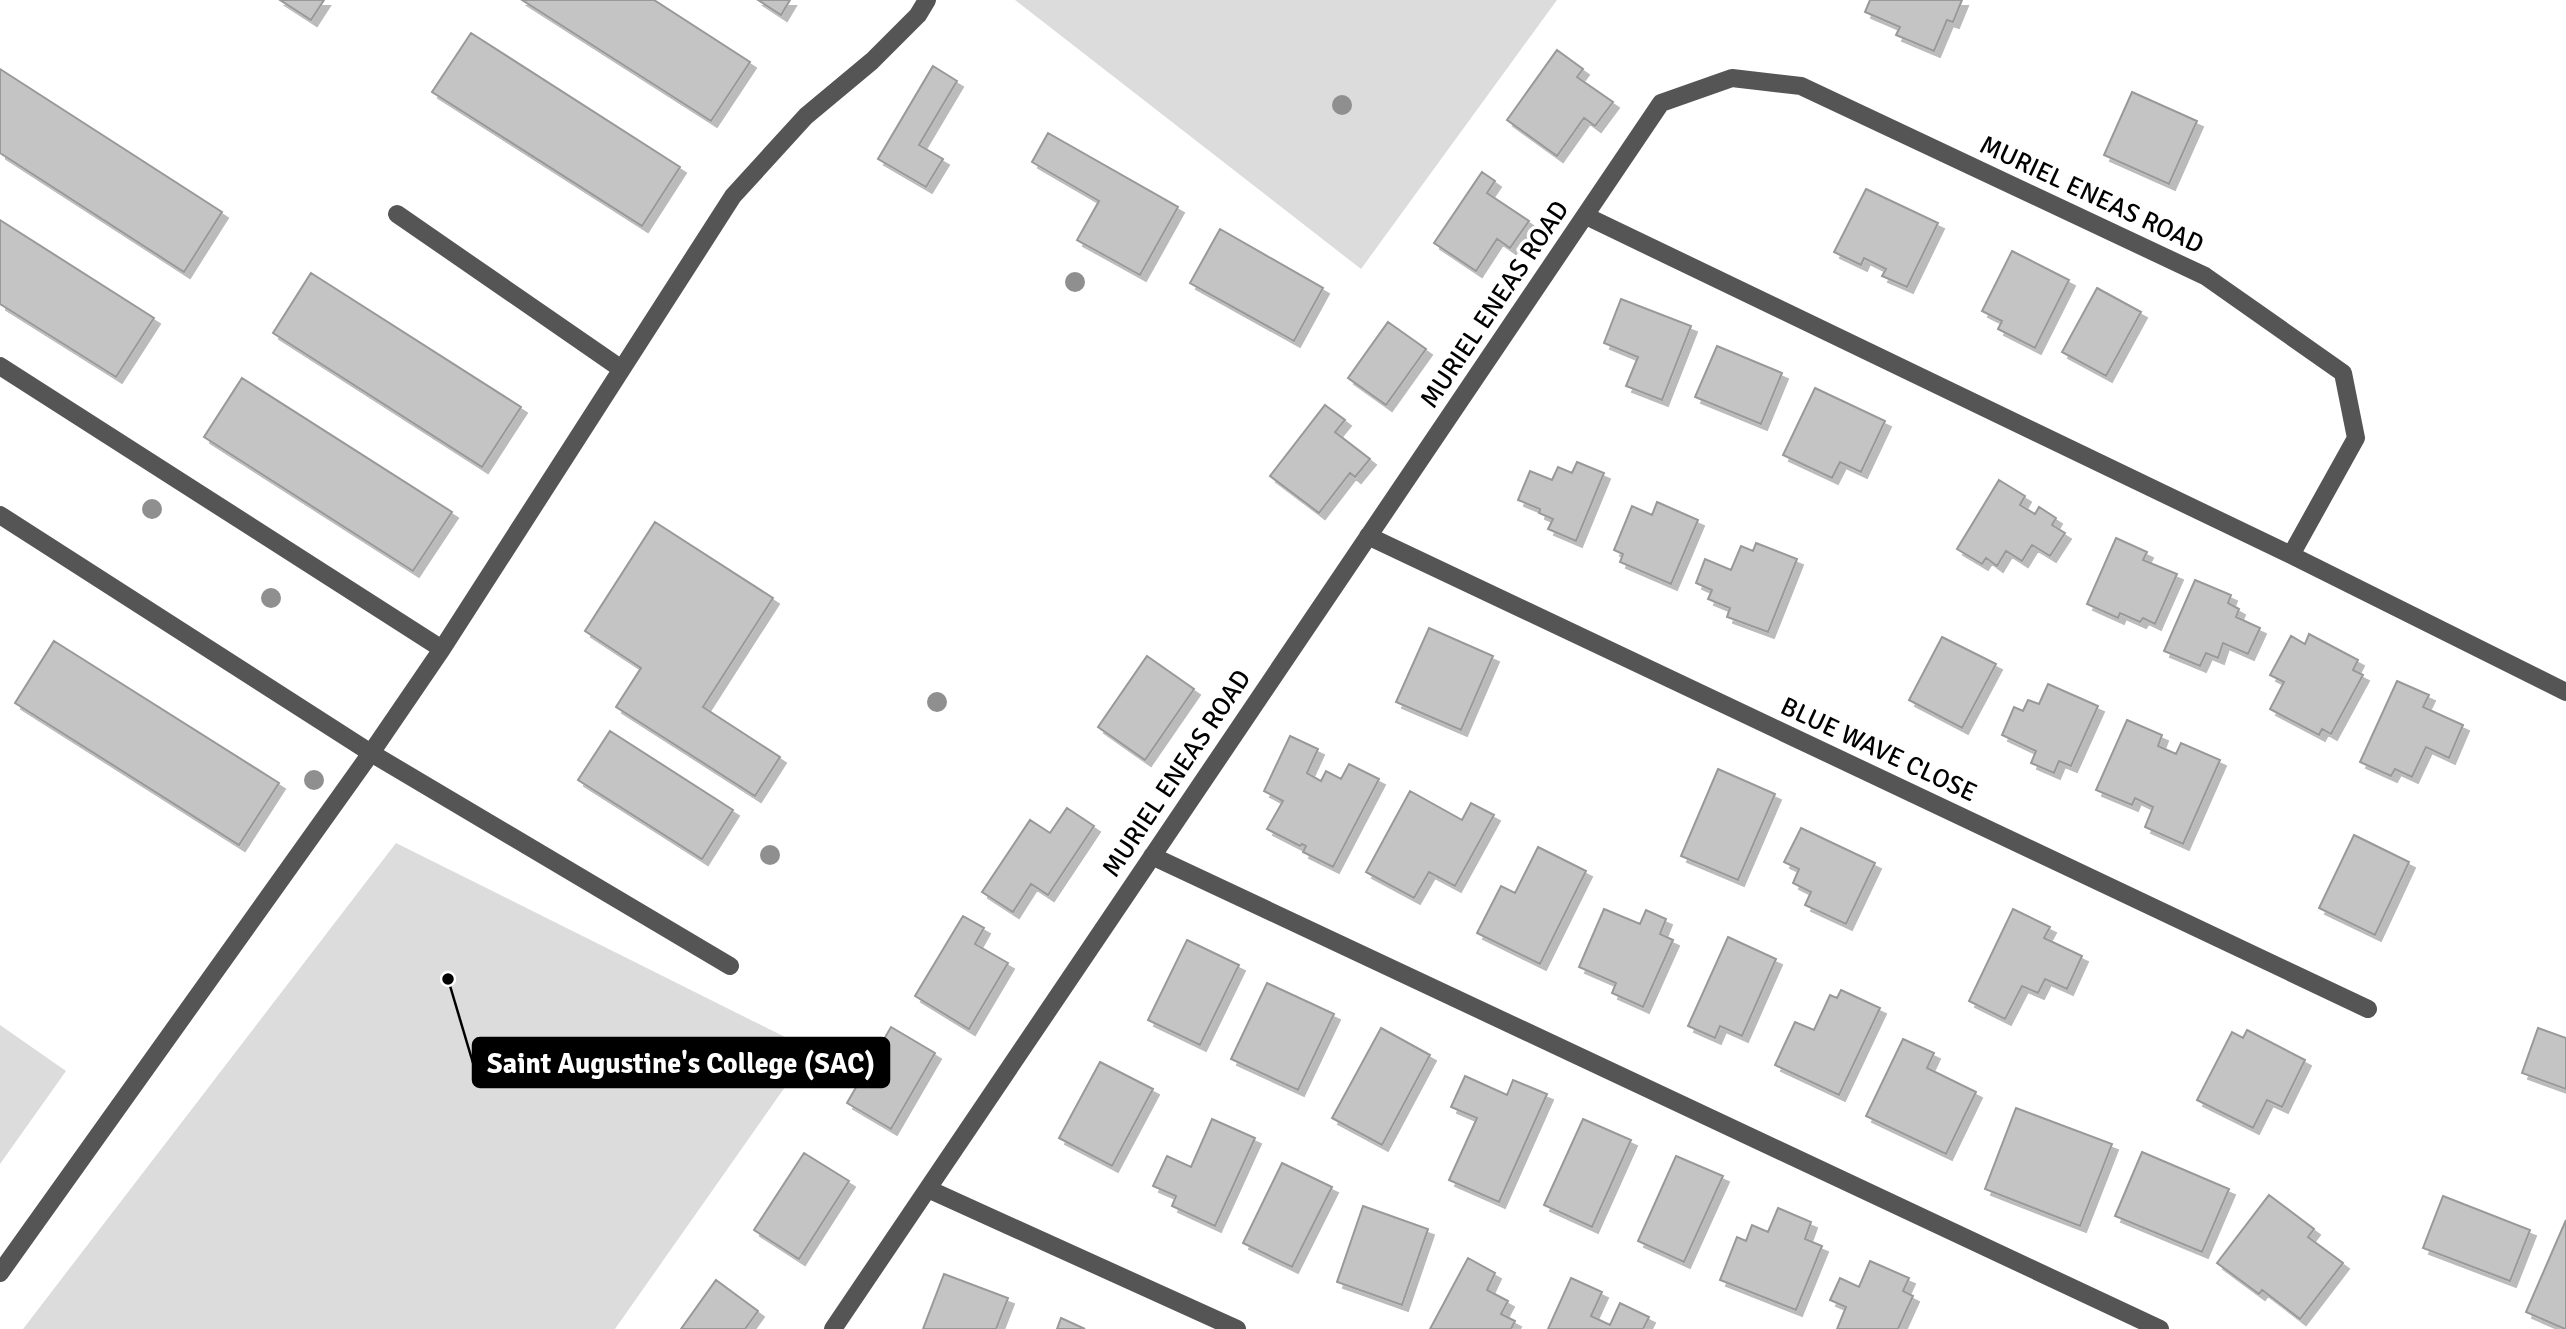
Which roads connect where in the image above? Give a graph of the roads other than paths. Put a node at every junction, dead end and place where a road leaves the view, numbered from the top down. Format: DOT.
graph roads {
  1 [pos="927,0"];
  2 [pos="397,214"];
  3 [pos="1586,216"];
  4 [pos="0,366"];
  5 [pos="620,369"];
  6 [pos="0,515"];
  7 [pos="1368,536"];
  8 [pos="2291,555"];
  9 [pos="442,649"];
  10 [pos="2566,692"];
  11 [pos="371,752"];
  12 [pos="1152,856"];
  13 [pos="730,966"];
  14 [pos="2368,1009"];
  15 [pos="928,1189"];
  16 [pos="0,1273"];
  17 [pos="833,1329"];
  18 [pos="1237,1329"];
  19 [pos="2160,1329"];
  1 -- 5 [label="street"];
  2 -- 5 [label="street"];
  3 -- 7 [label="street, MURIEL ENEAS ROAD"];
  3 -- 8 [label="street"];
  3 -- 8 [label="street, MURIEL ENEAS ROAD"];
  4 -- 9 [label="street"];
  5 -- 9 [label="street"];
  6 -- 11 [label="street"];
  7 -- 12 [label="street, MURIEL ENEAS ROAD"];
  7 -- 14 [label="street, BLUE WAVE CLOSE"];
  8 -- 10 [label="street"];
  9 -- 11 [label="street"];
  11 -- 13 [label="street"];
  11 -- 16 [label="street"];
  12 -- 15 [label="street, MURIEL ENEAS ROAD"];
  12 -- 19 [label="street"];
  15 -- 17 [label="street, MURIEL ENEAS ROAD"];
  15 -- 18 [label="street"];
}
